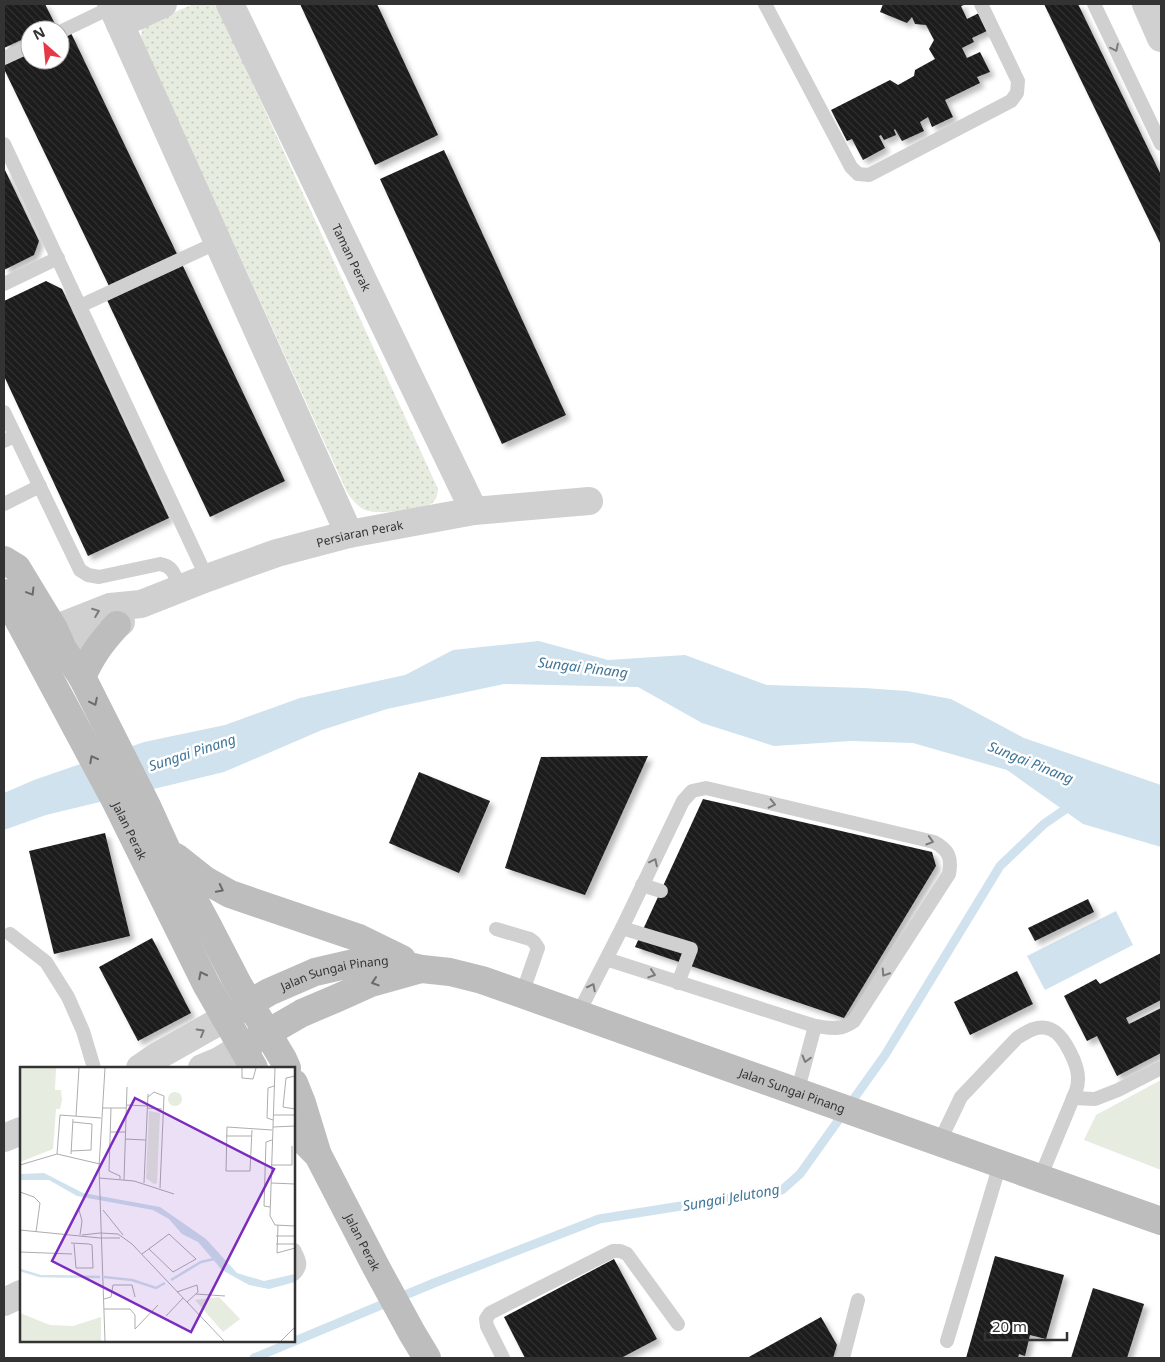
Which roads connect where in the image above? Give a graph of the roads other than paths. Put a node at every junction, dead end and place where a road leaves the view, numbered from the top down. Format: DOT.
graph roads {
  1 [pos="163,4"];
  2 [pos="230,4"];
  3 [pos="765,4"];
  4 [pos="981,4"];
  5 [pos="1094,4"];
  6 [pos="1146,4"];
  7 [pos="114,12"];
  8 [pos="70,28"];
  9 [pos="1161,38"];
  10 [pos="20,51"];
  11 [pos="4,58"];
  12 [pos="4,144"];
  13 [pos="1161,144"];
  14 [pos="218,242"];
  15 [pos="58,258"];
  16 [pos="4,284"];
  17 [pos="80,306"];
  18 [pos="4,412"];
  19 [pos="10,439"];
  20 [pos="40,486"];
  21 [pos="588,501"];
  22 [pos="4,504"];
  23 [pos="474,512"];
  24 [pos="349,534"];
  25 [pos="4,560"];
  26 [pos="208,578"];
  27 [pos="180,589"];
  28 [pos="4,593"];
  29 [pos="141,604"];
  30 [pos="117,625"];
  31 [pos="58,639"];
  32 [pos="35,653"];
  33 [pos="82,677"];
  34 [pos="167,850"];
  35 [pos="642,885"];
  36 [pos="661,890"];
  37 [pos="622,928"];
  38 [pos="496,929"];
  39 [pos="10,934"];
  40 [pos="606,959"];
  41 [pos="422,969"];
  42 [pos="678,983"];
  43 [pos="522,994"];
  44 [pos="250,1003"];
  45 [pos="578,1014"];
  46 [pos="226,1018"];
  47 [pos="815,1026"];
  48 [pos="268,1033"];
  49 [pos="248,1058"];
  50 [pos="94,1067"];
  51 [pos="141,1067"];
  52 [pos="204,1067"];
  53 [pos="286,1067"];
  54 [pos="1161,1068"];
  55 [pos="295,1085"];
  56 [pos="802,1094"];
  57 [pos="1073,1098"];
  58 [pos="20,1130"];
  59 [pos="295,1131"];
  60 [pos="4,1138"];
  61 [pos="939,1143"];
  62 [pos="318,1155"];
  63 [pos="1000,1164"];
  64 [pos="1040,1178"];
  65 [pos="1161,1221"];
  66 [pos="295,1252"];
  67 [pos="295,1273"];
  68 [pos="20,1294"];
  69 [pos="858,1300"];
  70 [pos="4,1302"];
  71 [pos="678,1324"];
  72 [pos="947,1341"];
  73 [pos="427,1358"];
  74 [pos="503,1358"];
  75 [pos="843,1358"];
  1 -- 7 [label="street"];
  2 -- 23 [label="street, Taman Perak"];
  3 -- 4 [label="lane"];
  5 -- 13 [label="lane, one-way"];
  6 -- 9 [label="street"];
  7 -- 8 [label="lane"];
  7 -- 14 [label="street"];
  10 -- 11 [label="lane"];
  12 -- 15 [label="lane"];
  14 -- 17 [label="lane"];
  14 -- 24 [label="street"];
  15 -- 16 [label="lane"];
  15 -- 17 [label="lane"];
  17 -- 26 [label="lane"];
  18 -- 19 [label="lane"];
  19 -- 20 [label="lane"];
  20 -- 22 [label="lane"];
  20 -- 27 [label="lane"];
  21 -- 23 [label="street, Persiaran Perak"];
  23 -- 24 [label="street, Persiaran Perak"];
  24 -- 26 [label="street, Persiaran Perak"];
  25 -- 31 [label="main road, Jalan Perak, one-way"];
  26 -- 27 [label="street, Persiaran Perak"];
  27 -- 29 [label="street, Persiaran Perak"];
  28 -- 32 [label="main road, Jalan Perak"];
  29 -- 30 [label="street, Persiaran Perak"];
  31 -- 29 [label="street, Persiaran Perak, one-way"];
  30 -- 31 [label="street, Persiaran Perak"];
  30 -- 33 [label="main road"];
  31 -- 32 [label="street, Persiaran Perak"];
  31 -- 33 [label="main road, Jalan Perak"];
  46 -- 32 [label="main road, Jalan Perak, one-way"];
  33 -- 34 [label="main road, Jalan Perak, one-way"];
  34 -- 41 [label="main road, one-way"];
  34 -- 44 [label="main road, Jalan Perak"];
  35 -- 36 [label="lane"];
  35 -- 37 [label="lane"];
  35 -- 47 [label="lane, one-way"];
  37 -- 40 [label="lane"];
  37 -- 42 [label="lane"];
  38 -- 43 [label="lane"];
  39 -- 50 [label="lane"];
  40 -- 42 [label="lane, one-way"];
  45 -- 40 [label="lane, one-way"];
  41 -- 43 [label="main road, Jalan Sungai Pinang"];
  41 -- 44 [label="main road, Jalan Sungai Pinang"];
  41 -- 48 [label="main road, Jalan Sungai Pinang, one-way"];
  42 -- 47 [label="lane"];
  43 -- 45 [label="main road, Jalan Sungai Pinang"];
  44 -- 46 [label="main road, Jalan Sungai Pinang"];
  44 -- 48 [label="main road, Jalan Perak"];
  45 -- 56 [label="main road, Jalan Sungai Pinang"];
  46 -- 49 [label="main road, Jalan Perak"];
  51 -- 46 [label="street, one-way"];
  47 -- 56 [label="lane, one-way"];
  48 -- 49 [label="main road, Jalan Sungai Pinang"];
  48 -- 53 [label="main road, Jalan Perak"];
  49 -- 52 [label="street"];
  54 -- 57 [label="lane"];
  55 -- 62 [label="main road"];
  56 -- 61 [label="main road, Jalan Sungai Pinang"];
  57 -- 61 [label="lane"];
  57 -- 64 [label="lane"];
  58 -- 60 [label="street"];
  59 -- 62 [label="main road, Jalan Perak"];
  61 -- 63 [label="main road, Jalan Sungai Pinang"];
  62 -- 73 [label="main road, Jalan Perak"];
  63 -- 64 [label="main road, Jalan Sungai Pinang"];
  63 -- 72 [label="lane"];
  64 -- 65 [label="main road, Jalan Sungai Pinang"];
  66 -- 67 [label="lane"];
  68 -- 70 [label="street"];
  69 -- 75 [label="lane"];
  71 -- 74 [label="lane"];
}
